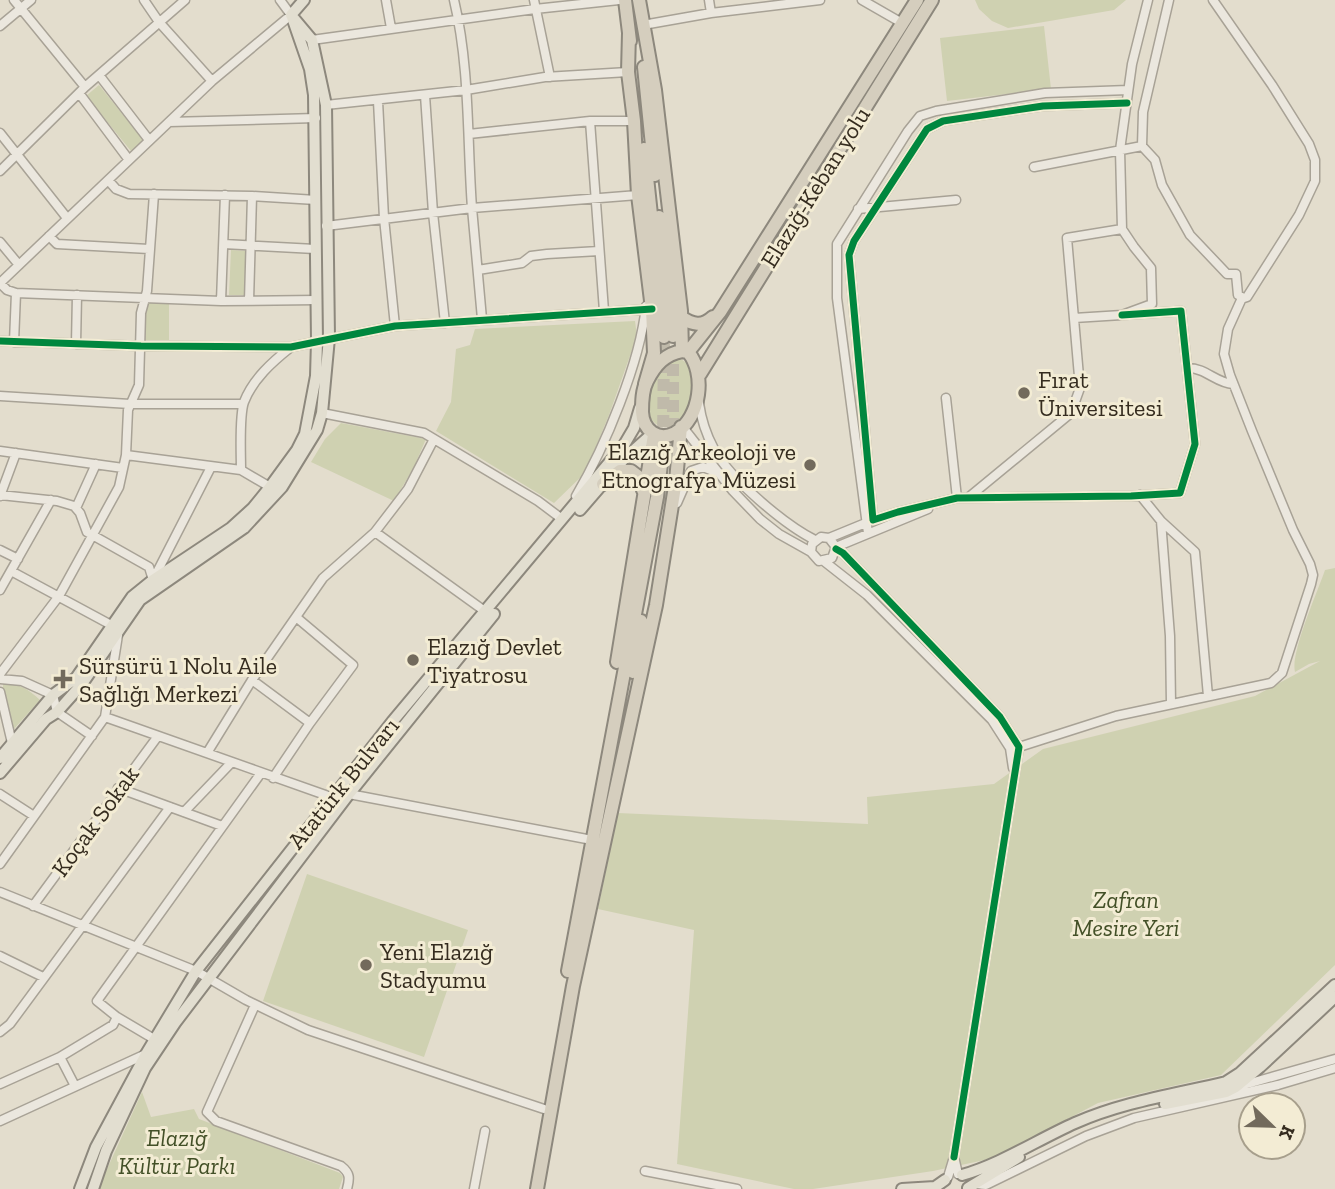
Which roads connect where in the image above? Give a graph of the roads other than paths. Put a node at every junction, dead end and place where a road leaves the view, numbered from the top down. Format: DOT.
graph roads {
  1 [pos="14,0"];
  2 [pos="31,0"];
  3 [pos="144,0"];
  4 [pos="185,0"];
  5 [pos="279,0"];
  6 [pos="304,0"];
  7 [pos="386,0"];
  8 [pos="454,0"];
  9 [pos="619,0"];
  10 [pos="625,0"];
  11 [pos="639,0"];
  12 [pos="709,0"];
  13 [pos="820,0"];
  14 [pos="862,0"];
  15 [pos="917,0"];
  16 [pos="932,0"];
  17 [pos="1148,0"];
  18 [pos="1169,0"];
  19 [pos="1213,0"];
  20 [pos="798,1"];
  21 [pos="534,4"];
  22 [pos="21,8"];
  23 [pos="711,13"];
  24 [pos="291,15"];
  25 [pos="458,19"];
  26 [pos="159,22"];
  27 [pos="902,23"];
  28 [pos="643,25"];
  29 [pos="0,26"];
  30 [pos="391,29"];
  31 [pos="629,33"];
  32 [pos="312,40"];
  33 [pos="628,72"];
  34 [pos="99,75"];
  35 [pos="550,77"];
  36 [pos="212,81"];
  37 [pos="82,90"];
  38 [pos="466,90"];
  39 [pos="1128,90"];
  40 [pos="425,95"];
  41 [pos="377,101"];
  42 [pos="1126,103"];
  43 [pos="326,105"];
  44 [pos="316,118"];
  45 [pos="590,121"];
  46 [pos="634,121"];
  47 [pos="169,122"];
  48 [pos="0,133"];
  49 [pos="468,134"];
  50 [pos="149,140"];
  51 [pos="1142,146"];
  52 [pos="1120,150"];
  53 [pos="18,154"];
  54 [pos="129,159"];
  55 [pos="1034,167"];
  56 [pos="0,170"];
  57 [pos="107,180"];
  58 [pos="154,194"];
  59 [pos="225,195"];
  60 [pos="638,195"];
  61 [pos="252,196"];
  62 [pos="594,198"];
  63 [pos="316,200"];
  64 [pos="956,200"];
  65 [pos="472,208"];
  66 [pos="875,208"];
  67 [pos="858,209"];
  68 [pos="433,213"];
  69 [pos="68,218"];
  70 [pos="384,218"];
  71 [pos="326,226"];
  72 [pos="1122,229"];
  73 [pos="49,236"];
  74 [pos="0,242"];
  75 [pos="224,244"];
  76 [pos="250,246"];
  77 [pos="149,249"];
  78 [pos="315,249"];
  79 [pos="599,251"];
  80 [pos="19,265"];
  81 [pos="478,270"];
  82 [pos="0,283"];
  83 [pos="16,293"];
  84 [pos="77,295"];
  85 [pos="146,297"];
  86 [pos="1242,298"];
  87 [pos="317,300"];
  88 [pos="221,301"];
  89 [pos="249,301"];
  90 [pos="726,304"];
  91 [pos="649,309"];
  92 [pos="604,311"];
  93 [pos="1122,315"];
  94 [pos="681,317"];
  95 [pos="1074,318"];
  96 [pos="482,319"];
  97 [pos="445,323"];
  98 [pos="395,326"];
  99 [pos="323,340"];
  100 [pos="0,341"];
  101 [pos="14,342"];
  102 [pos="76,344"];
  103 [pos="141,346"];
  104 [pos="291,347"];
  105 [pos="685,351"];
  106 [pos="1188,368"];
  107 [pos="699,374"];
  108 [pos="645,384"];
  109 [pos="1233,384"];
  110 [pos="0,396"];
  111 [pos="698,397"];
  112 [pos="946,398"];
  113 [pos="642,402"];
  114 [pos="130,404"];
  115 [pos="243,404"];
  116 [pos="322,413"];
  117 [pos="682,427"];
  118 [pos="653,434"];
  119 [pos="434,439"];
  120 [pos="0,451"];
  121 [pos="16,453"];
  122 [pos="126,454"];
  123 [pos="96,464"];
  124 [pos="211,467"];
  125 [pos="123,468"];
  126 [pos="241,470"];
  127 [pos="722,475"];
  128 [pos="603,484"];
  129 [pos="270,487"];
  130 [pos="644,494"];
  131 [pos="0,495"];
  132 [pos="1140,495"];
  133 [pos="969,497"];
  134 [pos="957,498"];
  135 [pos="51,500"];
  136 [pos="76,508"];
  137 [pos="562,519"];
  138 [pos="870,521"];
  139 [pos="1161,521"];
  140 [pos="668,529"];
  141 [pos="872,531"];
  142 [pos="375,532"];
  143 [pos="92,535"];
  144 [pos="829,538"];
  145 [pos="815,540"];
  146 [pos="836,548"];
  147 [pos="0,550"];
  148 [pos="811,552"];
  149 [pos="18,559"];
  150 [pos="825,562"];
  151 [pos="11,571"];
  152 [pos="153,580"];
  153 [pos="0,590"];
  154 [pos="59,596"];
  155 [pos="486,612"];
  156 [pos="296,617"];
  157 [pos="116,629"];
  158 [pos="0,676"];
  159 [pos="252,680"];
  160 [pos="0,692"];
  161 [pos="53,695"];
  162 [pos="1208,696"];
  163 [pos="1171,704"];
  164 [pos="57,712"];
  165 [pos="106,717"];
  166 [pos="310,723"];
  167 [pos="92,736"];
  168 [pos="158,736"];
  169 [pos="12,743"];
  170 [pos="1019,747"];
  171 [pos="207,754"];
  172 [pos="0,758"];
  173 [pos="231,763"];
  174 [pos="0,773"];
  175 [pos="261,773"];
  176 [pos="274,778"];
  177 [pos="1015,781"];
  178 [pos="118,789"];
  179 [pos="0,794"];
  180 [pos="349,794"];
  181 [pos="331,797"];
  182 [pos="170,807"];
  183 [pos="184,812"];
  184 [pos="34,816"];
  185 [pos="222,826"];
  186 [pos="605,838"];
  187 [pos="592,840"];
  188 [pos="0,864"];
  189 [pos="0,892"];
  190 [pos="33,906"];
  191 [pos="83,925"];
  192 [pos="138,947"];
  193 [pos="0,956"];
  194 [pos="195,971"];
  195 [pos="43,977"];
  196 [pos="206,979"];
  197 [pos="1335,985"];
  198 [pos="1335,997"];
  199 [pos="256,1005"];
  200 [pos="117,1017"];
  201 [pos="0,1032"];
  202 [pos="154,1039"];
  203 [pos="146,1054"];
  204 [pos="60,1057"];
  205 [pos="1335,1059"];
  206 [pos="1335,1068"];
  207 [pos="0,1084"];
  208 [pos="75,1086"];
  209 [pos="1236,1087"];
  210 [pos="544,1109"];
  211 [pos="0,1121"];
  212 [pos="485,1131"];
  213 [pos="645,1171"];
  214 [pos="952,1179"];
  215 [pos="969,1187"];
  216 [pos="80,1189"];
  217 [pos="93,1189"];
  218 [pos="346,1189"];
  219 [pos="474,1189"];
  220 [pos="530,1189"];
  221 [pos="537,1189"];
  222 [pos="737,1189"];
  223 [pos="902,1189"];
  1 -- 22 [label="street"];
  2 -- 22 [label="street"];
  3 -- 26 [label="street"];
  4 -- 26 [label="street"];
  5 -- 24 [label="street"];
  6 -- 24 [label="main road"];
  7 -- 30 [label="street"];
  8 -- 25 [label="street"];
  9 -- 21 [label="street"];
  10 -- 31 [label="highway"];
  11 -- 28 [label="highway"];
  12 -- 23 [label="street"];
  13 -- 20 [label="street"];
  14 -- 27 [label="street"];
  15 -- 27 [label="highway, Elazığ-Keban yolu"];
  16 -- 107 [label="highway, Elazığ-Keban yolu"];
  17 -- 39 [label="street"];
  18 -- 51 [label="street"];
  19 -- 86 [label="street"];
  20 -- 23 [label="street"];
  21 -- 25 [label="street"];
  21 -- 35 [label="street"];
  22 -- 29 [label="street"];
  22 -- 37 [label="street"];
  23 -- 28 [label="street"];
  24 -- 32 [label="main road"];
  24 -- 36 [label="street"];
  24 -- 44 [label="main road"];
  25 -- 30 [label="street"];
  25 -- 38 [label="street"];
  26 -- 34 [label="street"];
  26 -- 36 [label="street"];
  27 -- 90 [label="highway, Elazığ-Keban yolu"];
  28 -- 31 [label="highway"];
  28 -- 94 [label="highway"];
  30 -- 32 [label="street"];
  31 -- 33 [label="highway"];
  32 -- 43 [label="main road"];
  33 -- 35 [label="street"];
  33 -- 46 [label="highway"];
  34 -- 37 [label="street"];
  34 -- 50 [label="street"];
  35 -- 38 [label="street"];
  36 -- 47 [label="street"];
  37 -- 53 [label="street"];
  37 -- 54 [label="street"];
  38 -- 40 [label="street"];
  38 -- 49 [label="street"];
  39 -- 42 [label="street"];
  39 -- 67 [label="street"];
  40 -- 41 [label="street"];
  40 -- 68 [label="street"];
  41 -- 43 [label="street"];
  41 -- 70 [label="street"];
  42 -- 52 [label="street"];
  42 -- 66 [label="street"];
  43 -- 71 [label="main road"];
  44 -- 47 [label="street"];
  44 -- 63 [label="main road"];
  45 -- 46 [label="street"];
  45 -- 49 [label="street"];
  45 -- 62 [label="street"];
  46 -- 60 [label="highway"];
  47 -- 50 [label="street"];
  48 -- 53 [label="street"];
  49 -- 65 [label="street"];
  50 -- 54 [label="street"];
  51 -- 52 [label="street"];
  51 -- 86 [label="street"];
  52 -- 55 [label="street"];
  52 -- 72 [label="street"];
  53 -- 56 [label="street"];
  53 -- 69 [label="street"];
  54 -- 57 [label="street"];
  57 -- 58 [label="street"];
  57 -- 69 [label="street"];
  58 -- 59 [label="street"];
  58 -- 77 [label="street"];
  59 -- 61 [label="street"];
  59 -- 75 [label="street"];
  60 -- 62 [label="street"];
  60 -- 91 [label="highway"];
  61 -- 63 [label="street"];
  61 -- 76 [label="street"];
  62 -- 65 [label="street"];
  62 -- 79 [label="street"];
  63 -- 78 [label="main road"];
  64 -- 66 [label="street"];
  65 -- 68 [label="street"];
  65 -- 81 [label="street"];
  66 -- 67 [label="street"];
  66 -- 138 [label="street"];
  67 -- 138 [label="street"];
  68 -- 70 [label="street"];
  68 -- 97 [label="street"];
  69 -- 73 [label="street"];
  70 -- 71 [label="street"];
  70 -- 98 [label="street"];
  71 -- 99 [label="main road"];
  72 -- 93 [label="street"];
  72 -- 95 [label="street"];
  73 -- 77 [label="street"];
  73 -- 80 [label="street"];
  74 -- 80 [label="street"];
  75 -- 76 [label="street"];
  75 -- 88 [label="street"];
  76 -- 78 [label="street"];
  76 -- 89 [label="street"];
  77 -- 85 [label="street"];
  78 -- 87 [label="main road"];
  79 -- 81 [label="street"];
  79 -- 92 [label="street"];
  80 -- 82 [label="street"];
  81 -- 96 [label="street"];
  82 -- 83 [label="street"];
  83 -- 84 [label="street"];
  83 -- 101 [label="street"];
  84 -- 85 [label="street"];
  84 -- 102 [label="street"];
  85 -- 88 [label="street"];
  85 -- 103 [label="street"];
  86 -- 109 [label="street"];
  87 -- 89 [label="street"];
  87 -- 99 [label="main road"];
  88 -- 89 [label="street"];
  90 -- 94 [label="highway"];
  90 -- 105 [label="highway, Elazığ-Keban yolu"];
  91 -- 92 [label="street"];
  91 -- 108 [label="highway"];
  91 -- 137 [label="street"];
  92 -- 96 [label="street"];
  93 -- 95 [label="street"];
  93 -- 106 [label="street"];
  94 -- 105 [label="highway"];
  95 -- 133 [label="street"];
  96 -- 97 [label="street"];
  97 -- 98 [label="street"];
  98 -- 99 [label="street"];
  99 -- 104 [label="street"];
  99 -- 116 [label="main road"];
  99 -- 129 [label="main road"];
  100 -- 101 [label="street"];
  101 -- 102 [label="street"];
  102 -- 103 [label="street"];
  103 -- 104 [label="street"];
  103 -- 114 [label="street"];
  104 -- 115 [label="street"];
  105 -- 107 [label="highway"];
  105 -- 108 [label="highway"];
  106 -- 109 [label="street"];
  106 -- 132 [label="street"];
  107 -- 111 [label="highway"];
  108 -- 113 [label="highway"];
  109 -- 162 [label="street"];
  110 -- 114 [label="street"];
  111 -- 117 [label="highway"];
  111 -- 145 [label="street"];
  112 -- 134 [label="street"];
  113 -- 118 [label="highway"];
  113 -- 137 [label="main road, Atatürk Bulvarı"];
  114 -- 115 [label="street"];
  114 -- 122 [label="street"];
  115 -- 126 [label="street"];
  116 -- 119 [label="street"];
  116 -- 157 [label="main road"];
  117 -- 118 [label="highway"];
  117 -- 127 [label="street"];
  117 -- 140 [label="highway"];
  118 -- 128 [label="main road, Atatürk Bulvarı"];
  118 -- 130 [label="highway"];
  119 -- 137 [label="street"];
  119 -- 142 [label="street"];
  120 -- 121 [label="street"];
  121 -- 123 [label="street"];
  121 -- 131 [label="street"];
  122 -- 124 [label="street"];
  122 -- 125 [label="street"];
  123 -- 125 [label="street"];
  123 -- 136 [label="street"];
  124 -- 126 [label="street"];
  124 -- 152 [label="street"];
  125 -- 143 [label="street"];
  126 -- 129 [label="street"];
  127 -- 140 [label="street"];
  127 -- 148 [label="street"];
  128 -- 130 [label="highway"];
  128 -- 180 [label="main road, Atatürk Bulvarı"];
  129 -- 152 [label="main road"];
  130 -- 187 [label="highway"];
  131 -- 135 [label="street"];
  132 -- 133 [label="street"];
  132 -- 139 [label="street"];
  133 -- 134 [label="street"];
  134 -- 138 [label="street"];
  134 -- 141 [label="street"];
  135 -- 136 [label="street"];
  135 -- 149 [label="street"];
  136 -- 143 [label="street"];
  137 -- 155 [label="main road, Atatürk Bulvarı"];
  138 -- 141 [label="street"];
  138 -- 144 [label="street"];
  139 -- 162 [label="street"];
  139 -- 163 [label="street"];
  140 -- 186 [label="highway"];
  141 -- 146 [label="street"];
  142 -- 155 [label="street"];
  142 -- 156 [label="street"];
  143 -- 152 [label="street"];
  143 -- 154 [label="street"];
  144 -- 145 [label="street"];
  144 -- 146 [label="street"];
  145 -- 148 [label="street"];
  146 -- 150 [label="street"];
  146 -- 170 [label="street"];
  147 -- 149 [label="street"];
  148 -- 150 [label="street"];
  149 -- 151 [label="street"];
  150 -- 177 [label="street"];
  151 -- 153 [label="street"];
  151 -- 154 [label="street"];
  152 -- 157 [label="main road"];
  154 -- 157 [label="street"];
  154 -- 158 [label="street"];
  155 -- 181 [label="main road, Atatürk Bulvarı"];
  156 -- 159 [label="street"];
  156 -- 166 [label="street"];
  157 -- 161 [label="main road"];
  157 -- 164 [label="main road"];
  157 -- 165 [label="street"];
  158 -- 161 [label="street"];
  159 -- 166 [label="street"];
  159 -- 171 [label="street"];
  160 -- 169 [label="street"];
  161 -- 164 [label="street"];
  161 -- 169 [label="main road"];
  162 -- 163 [label="street"];
  163 -- 170 [label="street"];
  164 -- 167 [label="street"];
  164 -- 174 [label="main road"];
  165 -- 167 [label="street"];
  165 -- 168 [label="street"];
  166 -- 176 [label="street"];
  167 -- 184 [label="street"];
  168 -- 171 [label="street"];
  168 -- 178 [label="street, Koçak Sokak"];
  169 -- 172 [label="main road"];
  170 -- 177 [label="street"];
  171 -- 173 [label="street"];
  173 -- 175 [label="street"];
  173 -- 183 [label="street"];
  175 -- 176 [label="street"];
  175 -- 185 [label="street"];
  176 -- 181 [label="street"];
  177 -- 214 [label="street"];
  178 -- 182 [label="street"];
  178 -- 190 [label="street, Koçak Sokak"];
  179 -- 184 [label="street"];
  180 -- 187 [label="street"];
  180 -- 196 [label="main road, Atatürk Bulvarı"];
  181 -- 194 [label="main road, Atatürk Bulvarı"];
  182 -- 183 [label="street"];
  182 -- 191 [label="street"];
  183 -- 185 [label="street"];
  184 -- 188 [label="street"];
  185 -- 192 [label="street"];
  186 -- 187 [label="highway"];
  186 -- 221 [label="highway"];
  187 -- 210 [label="highway"];
  189 -- 190 [label="street"];
  190 -- 191 [label="street"];
  191 -- 192 [label="street"];
  191 -- 195 [label="street"];
  192 -- 194 [label="street"];
  192 -- 200 [label="street"];
  193 -- 195 [label="street"];
  194 -- 196 [label="street"];
  194 -- 202 [label="main road, Atatürk Bulvarı"];
  195 -- 201 [label="street"];
  196 -- 199 [label="street"];
  196 -- 217 [label="main road, Atatürk Bulvarı"];
  197 -- 214 [label="main road"];
  198 -- 209 [label="main road"];
  199 -- 210 [label="street"];
  199 -- 218 [label="street"];
  200 -- 202 [label="street"];
  200 -- 204 [label="street"];
  202 -- 203 [label="main road, Atatürk Bulvarı"];
  203 -- 208 [label="street"];
  203 -- 216 [label="main road, Atatürk Bulvarı"];
  204 -- 207 [label="street"];
  204 -- 208 [label="street"];
  205 -- 209 [label="street"];
  206 -- 215 [label="street"];
  208 -- 211 [label="street"];
  209 -- 215 [label="main road"];
  210 -- 220 [label="highway"];
  212 -- 219 [label="street"];
  213 -- 222 [label="street"];
  214 -- 215 [label="main road"];
  214 -- 223 [label="main road"];
}
